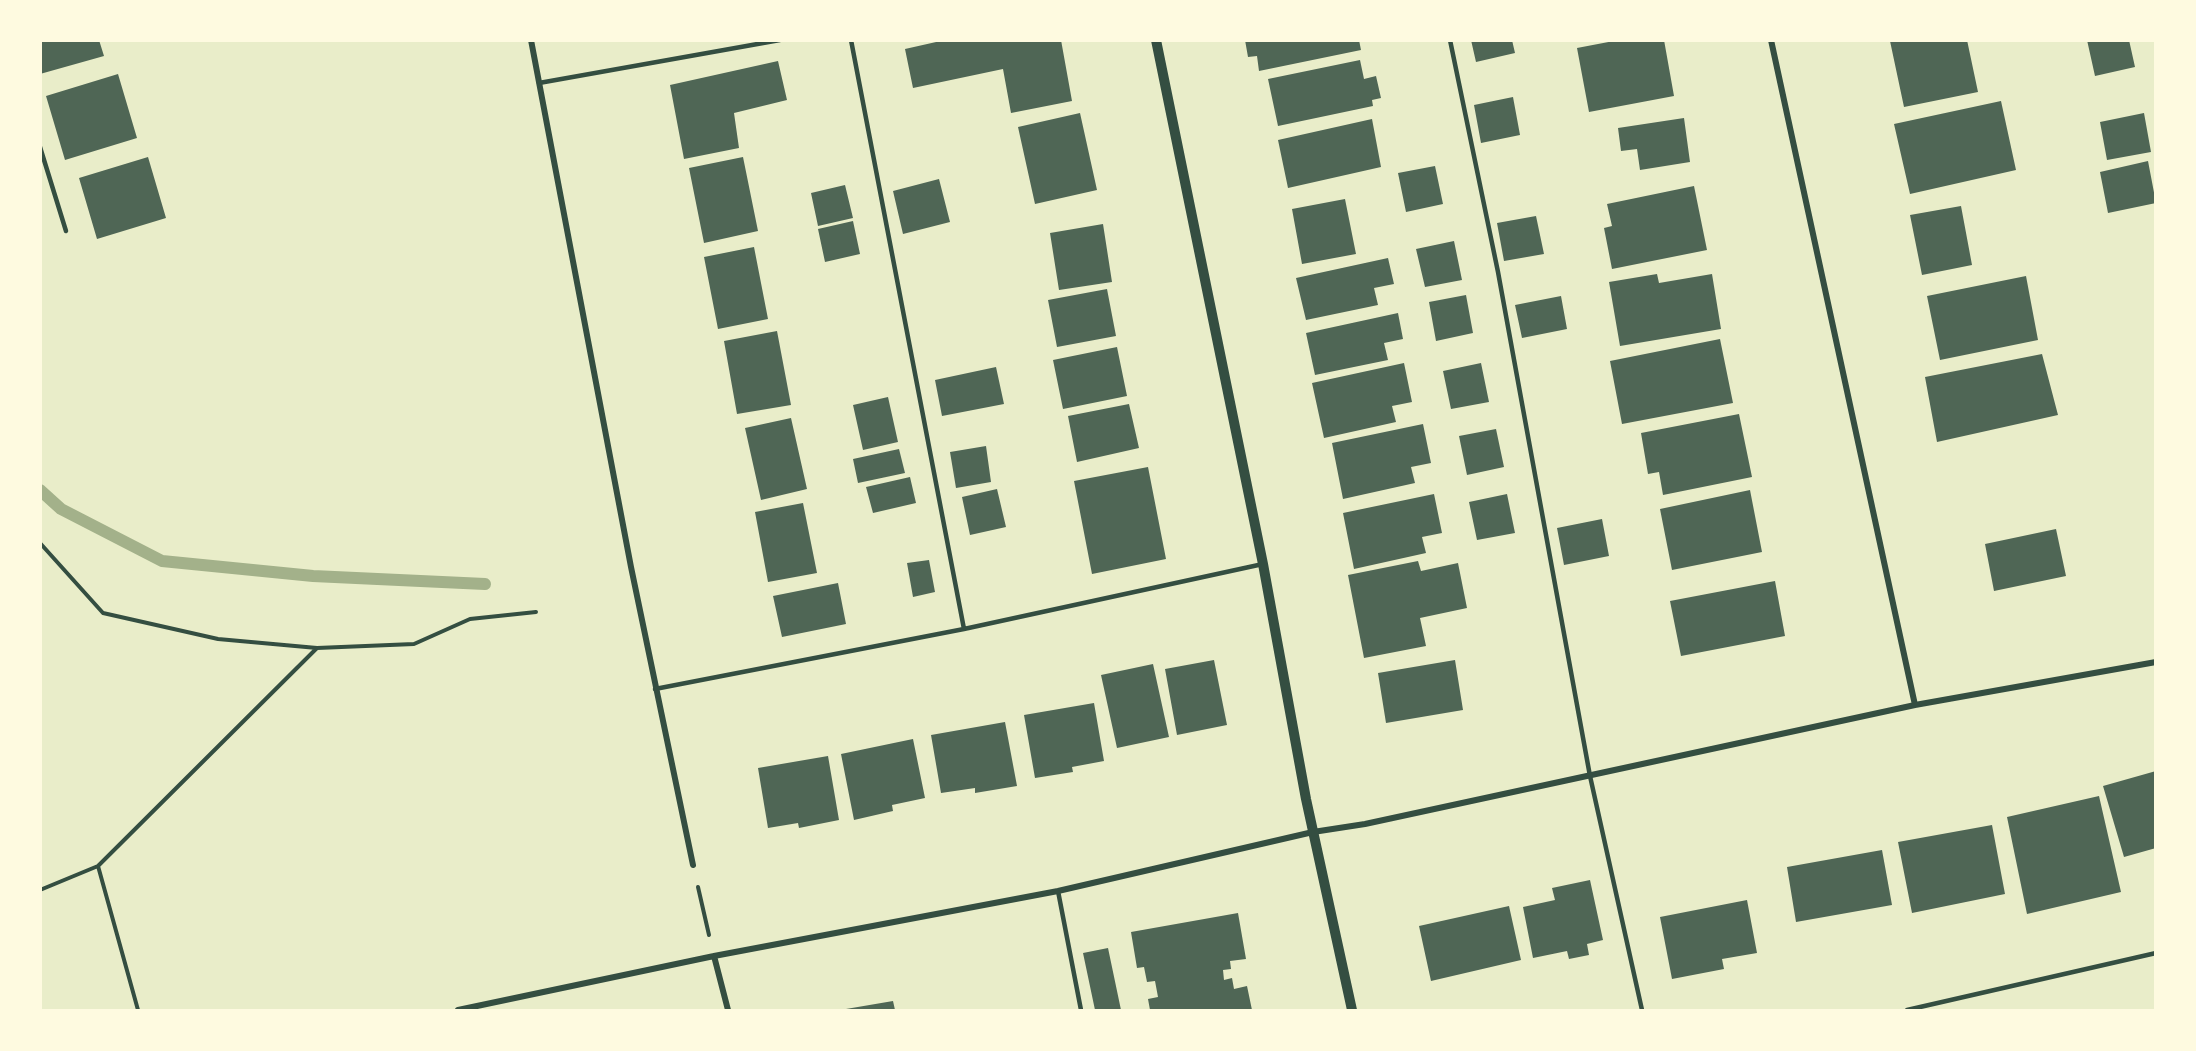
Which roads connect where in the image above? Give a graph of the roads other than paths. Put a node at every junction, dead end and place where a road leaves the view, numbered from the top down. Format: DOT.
graph roads {
  1 [pos="531,40"];
  2 [pos="780,40"];
  3 [pos="851,40"];
  4 [pos="1156,40"];
  5 [pos="1450,40"];
  6 [pos="1771,40"];
  7 [pos="539,83"];
  8 [pos="40,147"];
  9 [pos="66,231"];
  10 [pos="1263,564"];
  11 [pos="964,629"];
  12 [pos="2156,662"];
  13 [pos="655,689"];
  14 [pos="1915,705"];
  15 [pos="1590,776"];
  16 [pos="1313,832"];
  17 [pos="693,865"];
  18 [pos="1058,891"];
  19 [pos="2156,953"];
  20 [pos="714,956"];
  21 [pos="458,1011"];
  22 [pos="728,1011"];
  23 [pos="1081,1011"];
  24 [pos="1352,1011"];
  25 [pos="1642,1011"];
  26 [pos="1907,1011"];
  1 -- 7 [label="street"];
  2 -- 7 [label="lane"];
  3 -- 11 [label="lane"];
  4 -- 10 [label="street"];
  5 -- 15 [label="lane"];
  6 -- 14 [label="street"];
  7 -- 13 [label="street"];
  8 -- 9 [label="lane"];
  10 -- 11 [label="lane"];
  10 -- 16 [label="street"];
  11 -- 13 [label="lane"];
  12 -- 14 [label="street"];
  13 -- 17 [label="street"];
  14 -- 15 [label="street"];
  15 -- 16 [label="street"];
  15 -- 25 [label="lane"];
  16 -- 18 [label="street"];
  16 -- 24 [label="street"];
  18 -- 20 [label="street"];
  18 -- 23 [label="lane"];
  19 -- 26 [label="lane"];
  20 -- 21 [label="street"];
  20 -- 22 [label="street"];
}
